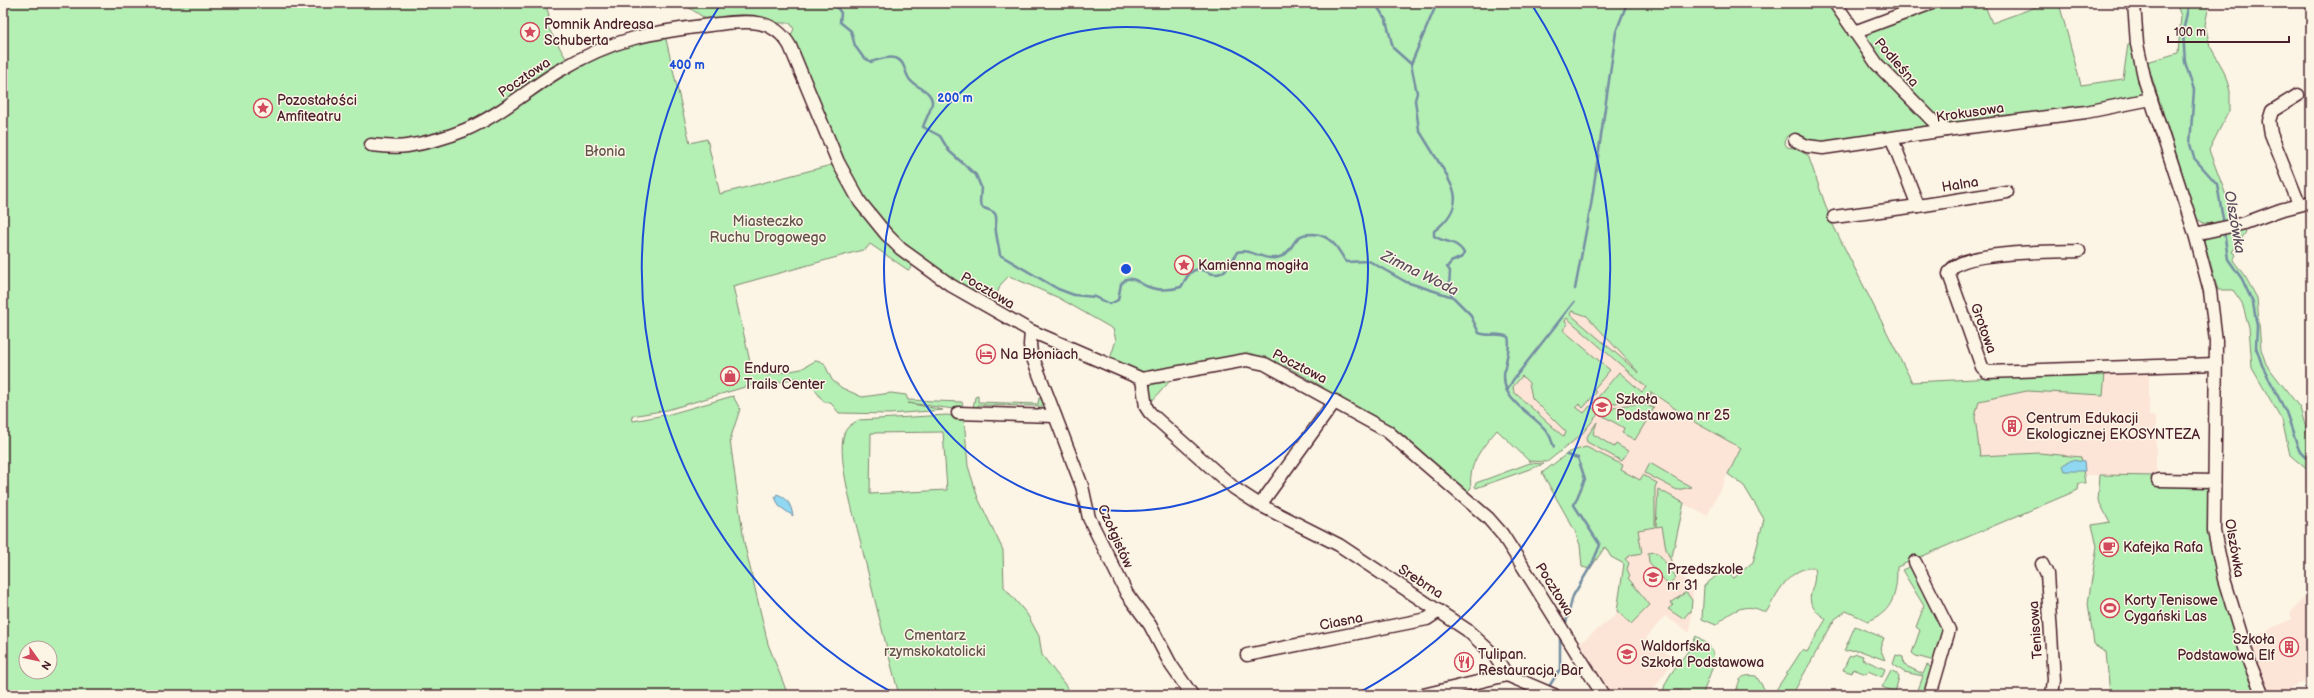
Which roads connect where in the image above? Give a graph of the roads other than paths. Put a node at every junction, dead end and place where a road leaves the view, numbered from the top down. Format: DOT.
graph roads {
  1 [pos="1835,3"];
  2 [pos="1932,3"];
  3 [pos="2134,3"];
  4 [pos="1854,32"];
  5 [pos="2298,95"];
  6 [pos="2151,99"];
  7 [pos="1946,130"];
  8 [pos="1892,138"];
  9 [pos="1795,140"];
  10 [pos="371,145"];
  11 [pos="2007,192"];
  12 [pos="2305,203"];
  13 [pos="1918,206"];
  14 [pos="1834,217"];
  15 [pos="2195,234"];
  16 [pos="2079,251"];
  17 [pos="1031,331"];
  18 [pos="2216,364"];
  19 [pos="1142,379"];
  20 [pos="1335,401"];
  21 [pos="958,413"];
  22 [pos="1055,416"];
  23 [pos="2158,480"];
  24 [pos="2213,481"];
  25 [pos="1260,505"];
  26 [pos="1914,562"];
  27 [pos="2042,564"];
  28 [pos="1439,611"];
  29 [pos="1247,655"];
  30 [pos="1507,675"];
  31 [pos="1192,695"];
  32 [pos="1423,695"];
  33 [pos="1554,695"];
  34 [pos="1603,695"];
  35 [pos="1930,695"];
  36 [pos="2052,695"];
  37 [pos="2263,695"];
  1 -- 4 [label="street, Podleśna"];
  2 -- 4 [label="street"];
  3 -- 6 [label="street, Olszówka"];
  4 -- 7 [label="street, Podleśna"];
  5 -- 12 [label="street"];
  6 -- 7 [label="street, Krokusowa"];
  6 -- 15 [label="street, Olszówka"];
  7 -- 8 [label="street, Krokusowa"];
  8 -- 9 [label="street, Krokusowa"];
  8 -- 13 [label="street"];
  10 -- 17 [label="street, Pocztowa"];
  11 -- 13 [label="street, Halna"];
  12 -- 15 [label="street"];
  13 -- 14 [label="street, Halna"];
  15 -- 18 [label="street, Olszówka"];
  16 -- 18 [label="street, Grotowa"];
  17 -- 19 [label="street, Pocztowa"];
  17 -- 22 [label="street, Czołgistów"];
  18 -- 24 [label="street, Olszówka"];
  19 -- 20 [label="street, Pocztowa"];
  19 -- 25 [label="street, Srebrna"];
  20 -- 25 [label="street"];
  20 -- 34 [label="street, Pocztowa"];
  21 -- 22 [label="street"];
  22 -- 31 [label="street, Czołgistów"];
  23 -- 24 [label="street"];
  24 -- 37 [label="street, Olszówka"];
  25 -- 28 [label="street, Srebrna"];
  26 -- 35 [label="street"];
  27 -- 36 [label="street, Tenisowa"];
  28 -- 29 [label="street, Ciasna"];
  28 -- 30 [label="street, Srebrna"];
  30 -- 32 [label="street"];
  30 -- 33 [label="street"];
}
